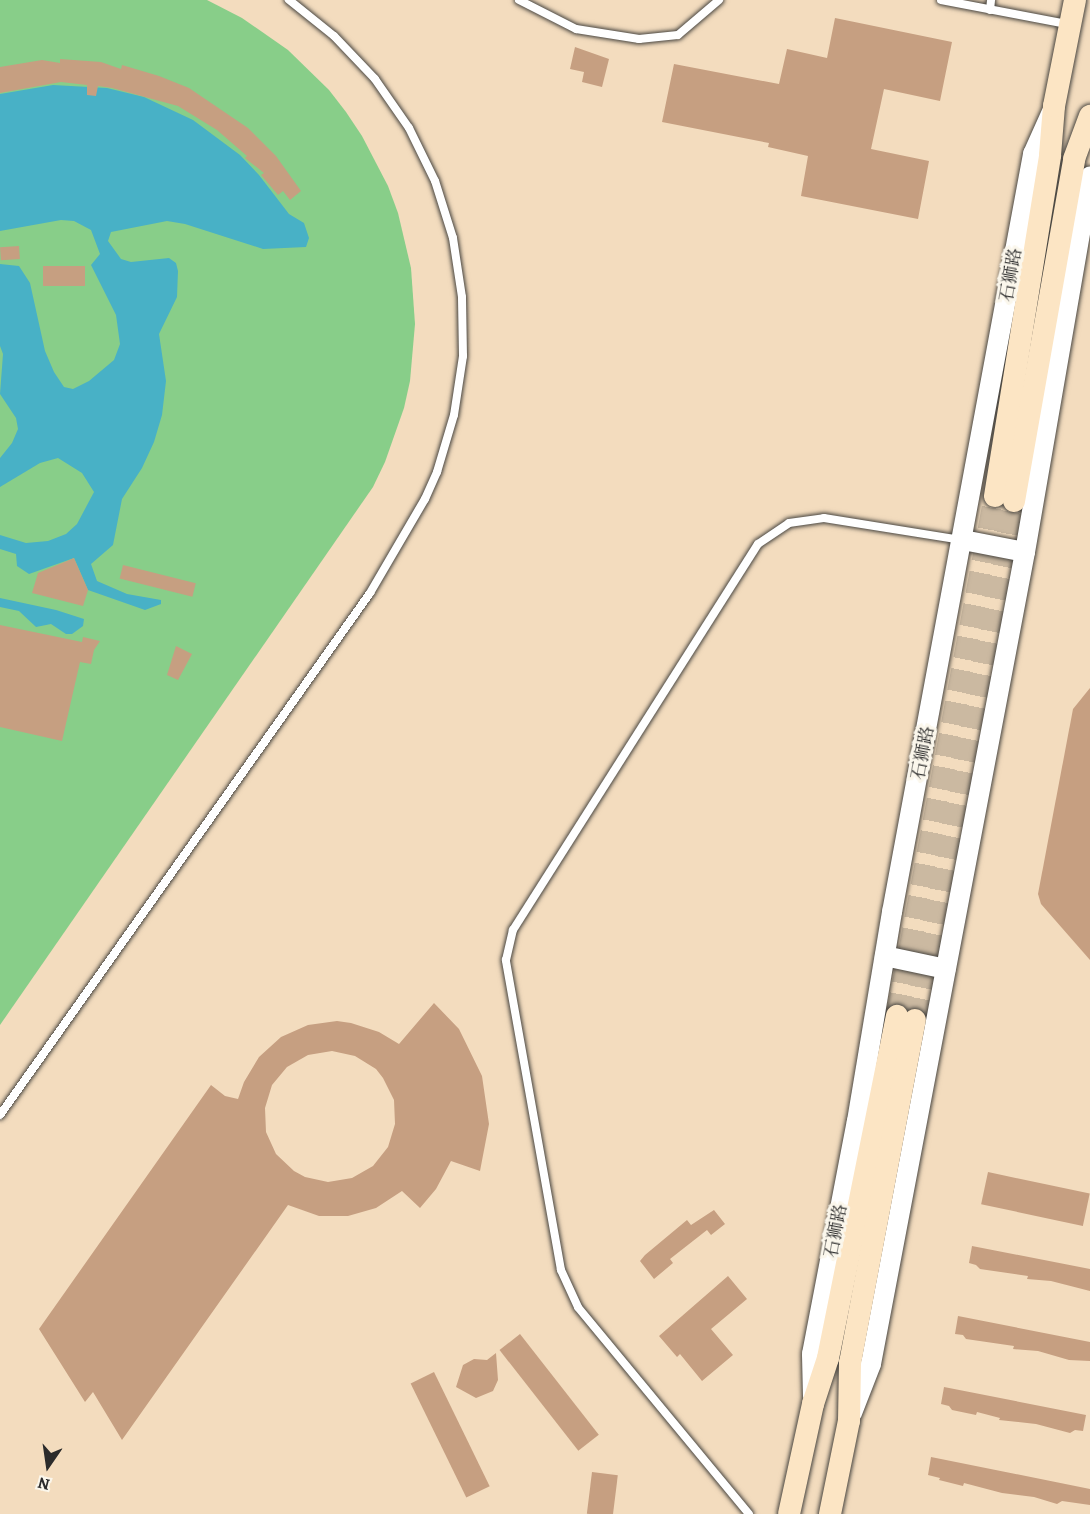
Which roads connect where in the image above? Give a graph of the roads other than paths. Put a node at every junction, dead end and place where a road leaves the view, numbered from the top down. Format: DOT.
graph roads {
  1 [pos="289,0"];
  2 [pos="519,0"];
  3 [pos="719,0"];
  4 [pos="942,0"];
  5 [pos="991,0"];
  6 [pos="1075,0"];
  7 [pos="990,10"];
  8 [pos="1070,24"];
  9 [pos="1054,106"];
  10 [pos="1090,116"];
  11 [pos="1090,177"];
  12 [pos="963,540"];
  13 [pos="1025,552"];
  14 [pos="885,956"];
  15 [pos="946,969"];
  16 [pos="0,1115"];
  17 [pos="813,1404"];
  18 [pos="849,1421"];
  19 [pos="749,1514"];
  20 [pos="789,1514"];
  21 [pos="830,1514"];
  1 -- 16 [label="lane"];
  2 -- 3 [label="lane"];
  4 -- 7 [label="lane"];
  5 -- 7 [label="lane"];
  6 -- 8 [label="main road, 石狮路"];
  7 -- 8 [label="lane"];
  8 -- 9 [label="main road, 石狮路"];
  9 -- 10 [label="main road, 石狮路"];
  9 -- 12 [label="street, 石狮路"];
  11 -- 13 [label="street, 石狮路"];
  12 -- 13 [label="street"];
  12 -- 14 [label="street, 石狮路"];
  12 -- 19 [label="lane"];
  13 -- 15 [label="street, 石狮路"];
  14 -- 15 [label="street"];
  14 -- 17 [label="street, 石狮路"];
  15 -- 18 [label="street, 石狮路"];
  17 -- 18 [label="main road, 石狮路"];
  17 -- 20 [label="main road, 石狮路"];
  18 -- 21 [label="main road, 石狮路"];
}
